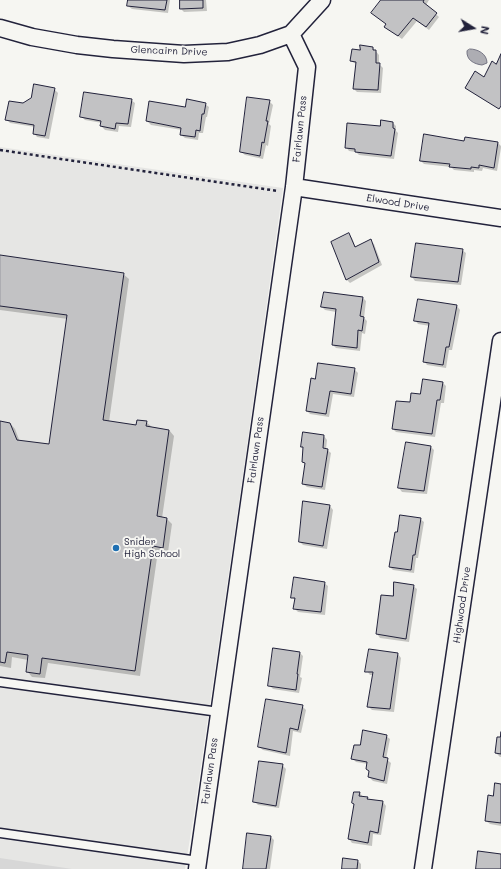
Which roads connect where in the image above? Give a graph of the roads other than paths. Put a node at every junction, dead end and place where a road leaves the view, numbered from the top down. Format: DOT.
graph roads {
  1 [pos="322,0"];
  2 [pos="0,28"];
  3 [pos="291,34"];
  4 [pos="294,187"];
  5 [pos="501,218"];
  6 [pos="501,341"];
  7 [pos="0,682"];
  8 [pos="219,712"];
  9 [pos="0,833"];
  10 [pos="197,865"];
  11 [pos="423,869"];
  1 -- 3 [label="street, Glencairn Drive"];
  2 -- 3 [label="street, Glencairn Drive"];
  3 -- 4 [label="street, Fairlawn Pass"];
  4 -- 5 [label="street, Elwood Drive"];
  4 -- 8 [label="street, Fairlawn Pass"];
  6 -- 11 [label="street, Highwood Drive"];
  7 -- 8 [label="lane"];
  8 -- 10 [label="street, Fairlawn Pass"];
  9 -- 10 [label="lane"];
}
